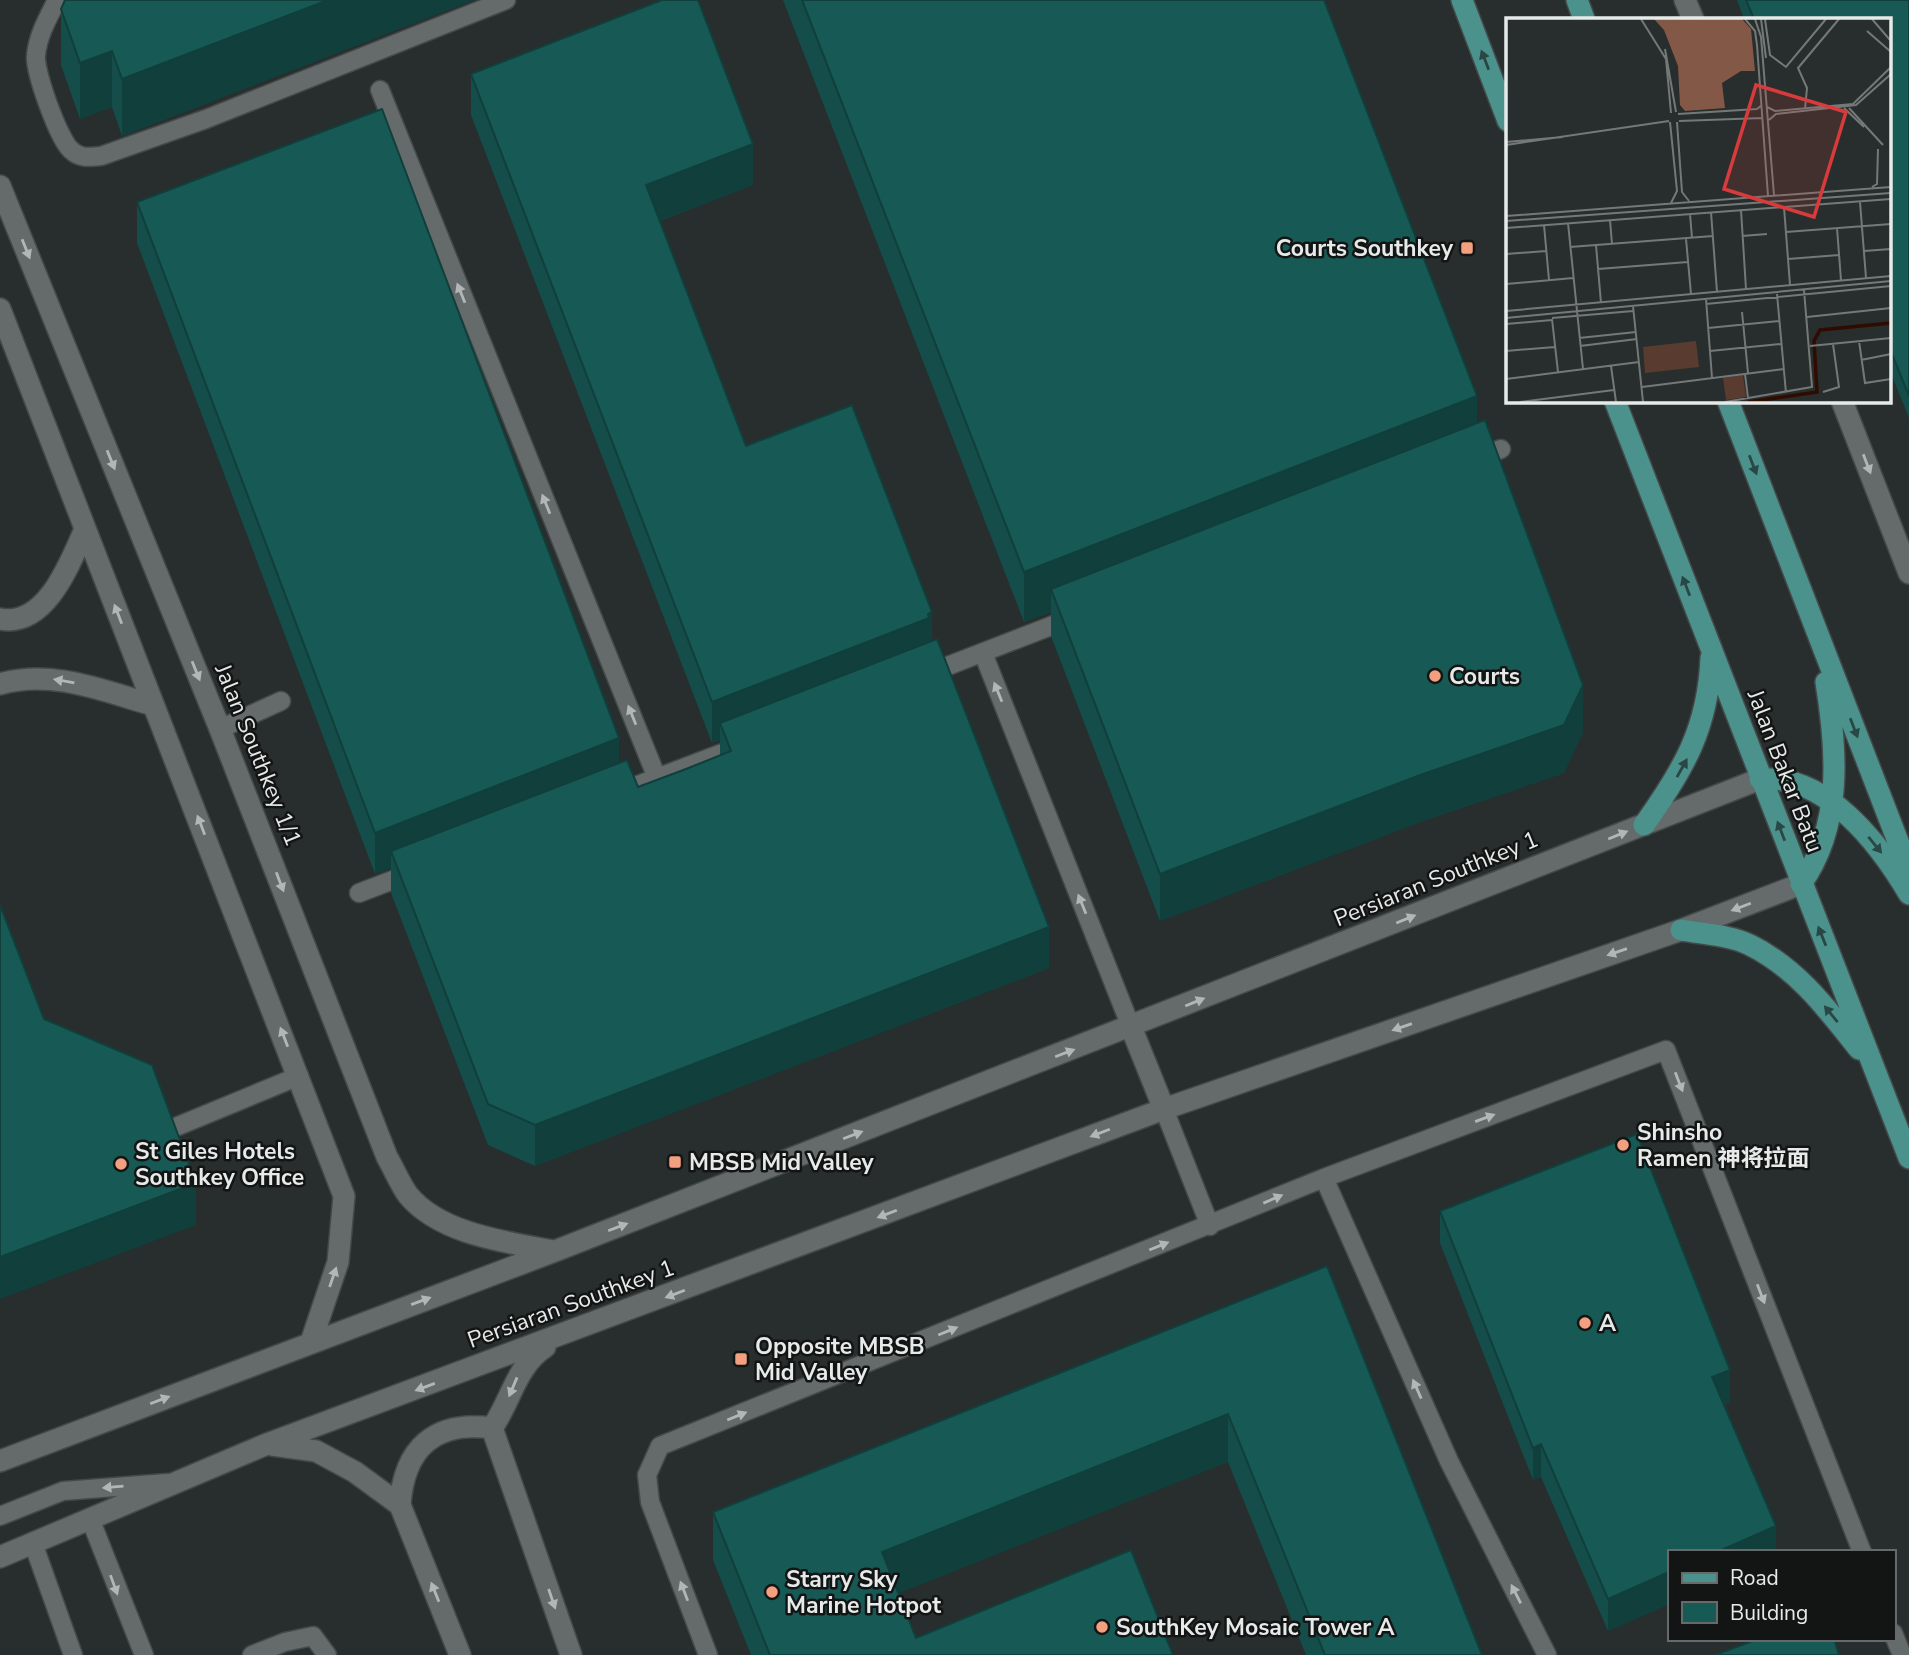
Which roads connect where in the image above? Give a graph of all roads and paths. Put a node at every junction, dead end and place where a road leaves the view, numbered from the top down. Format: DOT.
graph roads {
  1 [pos="57,0"];
  2 [pos="506,0"];
  3 [pos="1462,0"];
  4 [pos="1577,0"];
  5 [pos="1685,0"];
  6 [pos="1584,18"];
  7 [pos="1693,18"];
  8 [pos="380,90"];
  9 [pos="1506,116"];
  10 [pos="0,186"];
  11 [pos="0,309"];
  12 [pos="1615,402"];
  13 [pos="1728,402"];
  14 [pos="1842,402"];
  15 [pos="1501,449"];
  16 [pos="1462,465"];
  17 [pos="85,530"];
  18 [pos="1907,562"];
  19 [pos="1086,612"];
  20 [pos="0,620"];
  21 [pos="1820,642"];
  22 [pos="1711,650"];
  23 [pos="983,653"];
  24 [pos="905,683"];
  25 [pos="0,684"];
  26 [pos="281,701"];
  27 [pos="153,705"];
  28 [pos="220,729"];
  29 [pos="761,738"];
  30 [pos="657,778"];
  31 [pos="1760,779"];
  32 [pos="605,798"];
  33 [pos="1831,805"];
  34 [pos="1644,825"];
  35 [pos="424,868"];
  36 [pos="1909,870"];
  37 [pos="1801,884"];
  38 [pos="359,893"];
  39 [pos="1909,894"];
  40 [pos="1681,930"];
  41 [pos="1131,1027"];
  42 [pos="1874,1068"];
  43 [pos="299,1076"];
  44 [pos="1164,1109"];
  45 [pos="178,1126"];
  46 [pos="1909,1158"];
  47 [pos="1324,1178"];
  48 [pos="1210,1226"];
  49 [pos="555,1251"];
  50 [pos="558,1338"];
  51 [pos="311,1342"];
  52 [pos="492,1428"];
  53 [pos="267,1444"];
  54 [pos="0,1461"];
  55 [pos="181,1482"];
  56 [pos="400,1505"];
  57 [pos="0,1516"];
  58 [pos="91,1521"];
  59 [pos="33,1543"];
  60 [pos="1861,1550"];
  61 [pos="0,1557"];
  62 [pos="1895,1638"];
  63 [pos="73,1655"];
  64 [pos="144,1655"];
  65 [pos="253,1655"];
  66 [pos="327,1655"];
  67 [pos="460,1655"];
  68 [pos="571,1655"];
  69 [pos="708,1655"];
  70 [pos="1547,1655"];
  71 [pos="1902,1655"];
  1 -- 2 [label="lane"];
  9 -- 3 [label="main road, one-way"];
  4 -- 6 [label="main road"];
  5 -- 7 [label="street"];
  30 -- 8 [label="lane, one-way"];
  10 -- 28 [label="street, Jalan Southkey 1/1, one-way"];
  11 -- 17 [label="street"];
  22 -- 12 [label="main road, Jalan Bakar Batu, one-way"];
  13 -- 21 [label="main road, one-way"];
  14 -- 18 [label="street, one-way"];
  15 -- 16 [label="lane"];
  17 -- 20 [label="street"];
  27 -- 17 [label="street, one-way"];
  19 -- 23 [label="lane"];
  21 -- 33 [label="main road"];
  21 -- 36 [label="main road, one-way"];
  22 -- 31 [label="main road, Jalan Bakar Batu"];
  34 -- 22 [label="main road, one-way"];
  23 -- 24 [label="lane"];
  41 -- 23 [label="lane, one-way"];
  27 -- 25 [label="street, one-way"];
  26 -- 28 [label="lane"];
  43 -- 27 [label="street, one-way"];
  28 -- 49 [label="street, Jalan Southkey 1/1, one-way"];
  29 -- 30 [label="lane"];
  30 -- 32 [label="lane"];
  31 -- 33 [label="main road"];
  31 -- 34 [label="street, Persiaran Southkey 1"];
  37 -- 31 [label="main road, Jalan Bakar Batu, one-way"];
  33 -- 37 [label="main road"];
  33 -- 39 [label="main road, one-way"];
  41 -- 34 [label="street, Persiaran Southkey 1, one-way"];
  35 -- 38 [label="lane"];
  37 -- 40 [label="street, Persiaran Southkey 1, one-way"];
  42 -- 37 [label="main road, Jalan Bakar Batu, one-way"];
  42 -- 40 [label="main road, one-way"];
  40 -- 44 [label="street, Persiaran Southkey 1, one-way"];
  41 -- 44 [label="street"];
  49 -- 41 [label="street, Persiaran Southkey 1, one-way"];
  42 -- 46 [label="main road, Jalan Bakar Batu"];
  43 -- 45 [label="lane"];
  51 -- 43 [label="street, one-way"];
  44 -- 48 [label="lane"];
  44 -- 50 [label="street, Persiaran Southkey 1, one-way"];
  48 -- 47 [label="lane, one-way"];
  47 -- 60 [label="lane, one-way"];
  70 -- 47 [label="lane, one-way"];
  69 -- 48 [label="lane, one-way"];
  51 -- 49 [label="street, Persiaran Southkey 1, one-way"];
  50 -- 52 [label="street, one-way"];
  50 -- 53 [label="street, Persiaran Southkey 1, one-way"];
  54 -- 51 [label="street, Persiaran Southkey 1, one-way"];
  52 -- 56 [label="street"];
  52 -- 68 [label="street, one-way"];
  53 -- 55 [label="street, Persiaran Southkey 1"];
  53 -- 56 [label="street"];
  55 -- 57 [label="lane, one-way"];
  55 -- 58 [label="street, Persiaran Southkey 1"];
  67 -- 56 [label="street, one-way"];
  58 -- 59 [label="street, Persiaran Southkey 1"];
  58 -- 64 [label="lane, one-way"];
  59 -- 61 [label="street, Persiaran Southkey 1"];
  59 -- 63 [label="lane"];
  62 -- 71 [label="lane"];
  65 -- 66 [label="lane"];
}
